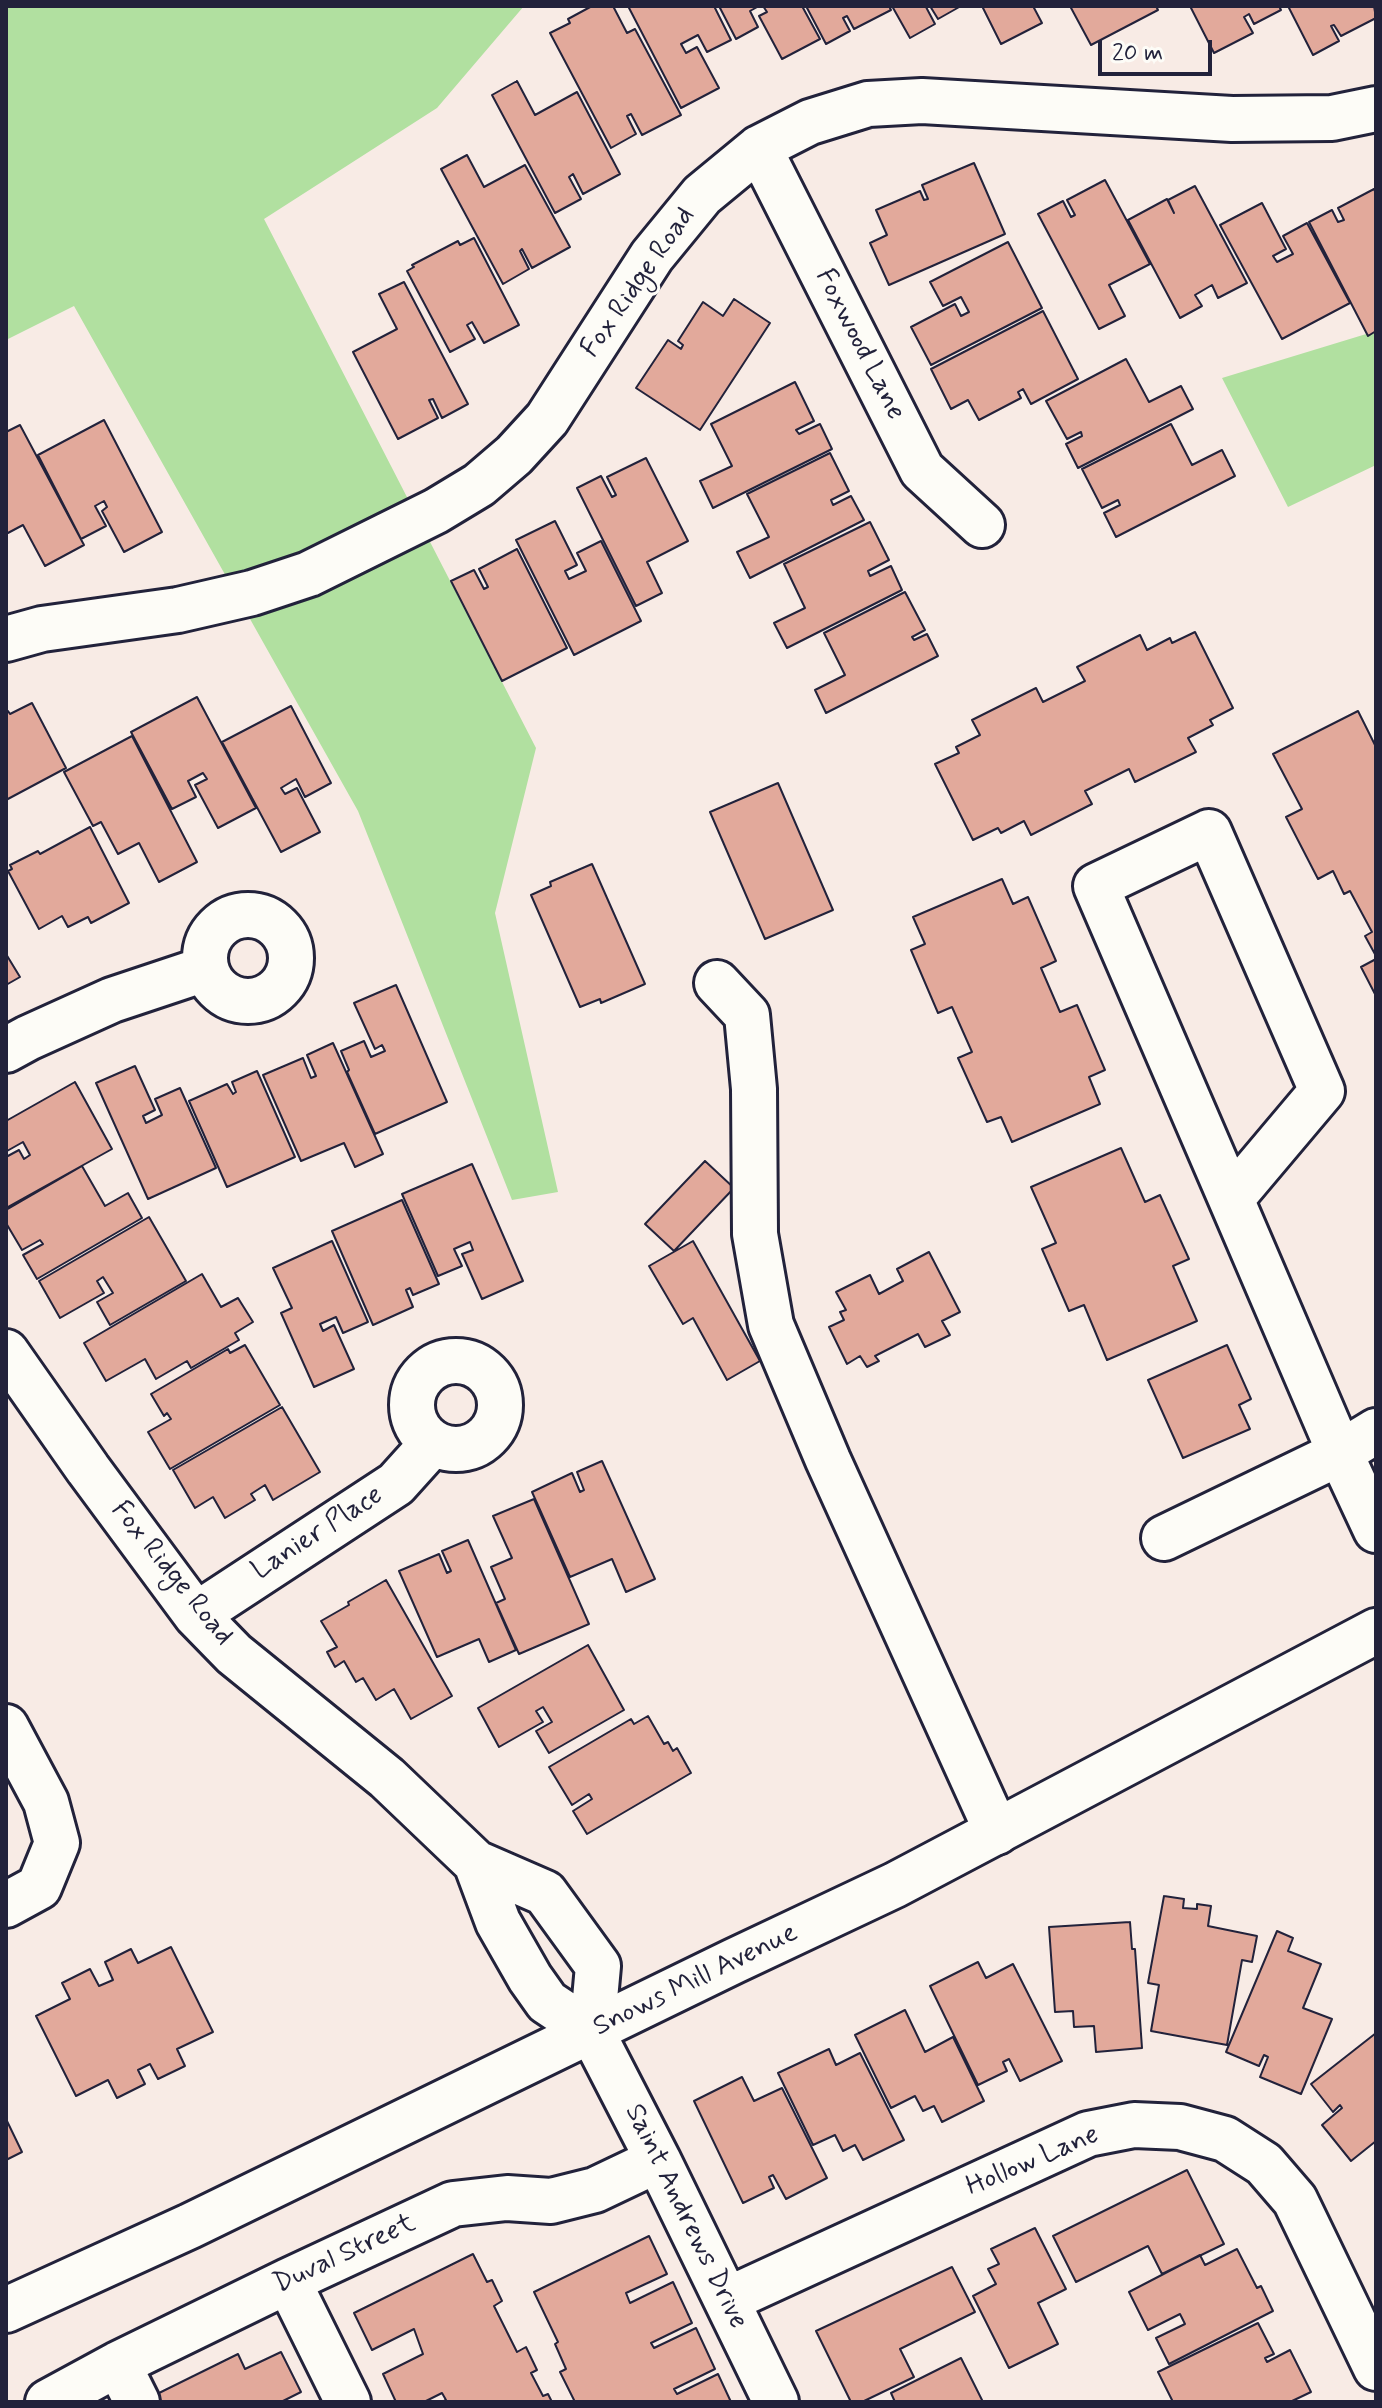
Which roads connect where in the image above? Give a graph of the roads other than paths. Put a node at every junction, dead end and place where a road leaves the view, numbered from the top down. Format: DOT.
graph roads {
  1 [pos="1376,109"];
  2 [pos="759,148"];
  3 [pos="982,525"];
  4 [pos="6,639"];
  5 [pos="205,969"];
  6 [pos="717,983"];
  7 [pos="6,1050"];
  8 [pos="1231,1199"];
  9 [pos="6,1352"];
  10 [pos="1358,1442"];
  11 [pos="432,1444"];
  12 [pos="1376,1530"];
  13 [pos="1164,1538"];
  14 [pos="196,1615"];
  15 [pos="1376,1631"];
  16 [pos="6,1727"];
  17 [pos="997,1832"];
  18 [pos="476,1863"];
  19 [pos="6,1905"];
  20 [pos="592,2032"];
  21 [pos="658,2160"];
  22 [pos="288,2281"];
  23 [pos="727,2300"];
  24 [pos="6,2310"];
  25 [pos="118,2364"];
  26 [pos="1376,2368"];
  27 [pos="48,2402"];
  28 [pos="137,2402"];
  29 [pos="348,2402"];
  30 [pos="776,2402"];
  1 -- 2 [label="street, Fox Ridge Road"];
  2 -- 3 [label="street, Foxwood Lane"];
  2 -- 4 [label="street, Fox Ridge Road"];
  5 -- 7 [label="street"];
  6 -- 17 [label="street"];
  8 -- 8 [label="street"];
  8 -- 10 [label="street"];
  9 -- 14 [label="street, Fox Ridge Road"];
  10 -- 12 [label="street"];
  10 -- 13 [label="street"];
  11 -- 14 [label="street, Lanier Place"];
  14 -- 18 [label="street, Fox Ridge Road"];
  15 -- 17 [label="street, Snows Mill Avenue"];
  16 -- 19 [label="street"];
  17 -- 20 [label="street, Snows Mill Avenue"];
  18 -- 20 [label="street, Fox Ridge Road"];
  18 -- 20 [label="street, Fox Ridge Road"];
  20 -- 21 [label="street, Saint Andrews Drive"];
  20 -- 24 [label="street, Snows Mill Avenue"];
  21 -- 22 [label="street, Duval Street"];
  21 -- 23 [label="street, Saint Andrews Drive"];
  22 -- 25 [label="street, Duval Street"];
  22 -- 29 [label="street"];
  23 -- 26 [label="street, Hollow Lane"];
  23 -- 30 [label="street, Saint Andrews Drive"];
  25 -- 27 [label="street, Duval Street"];
  25 -- 28 [label="street"];
}
